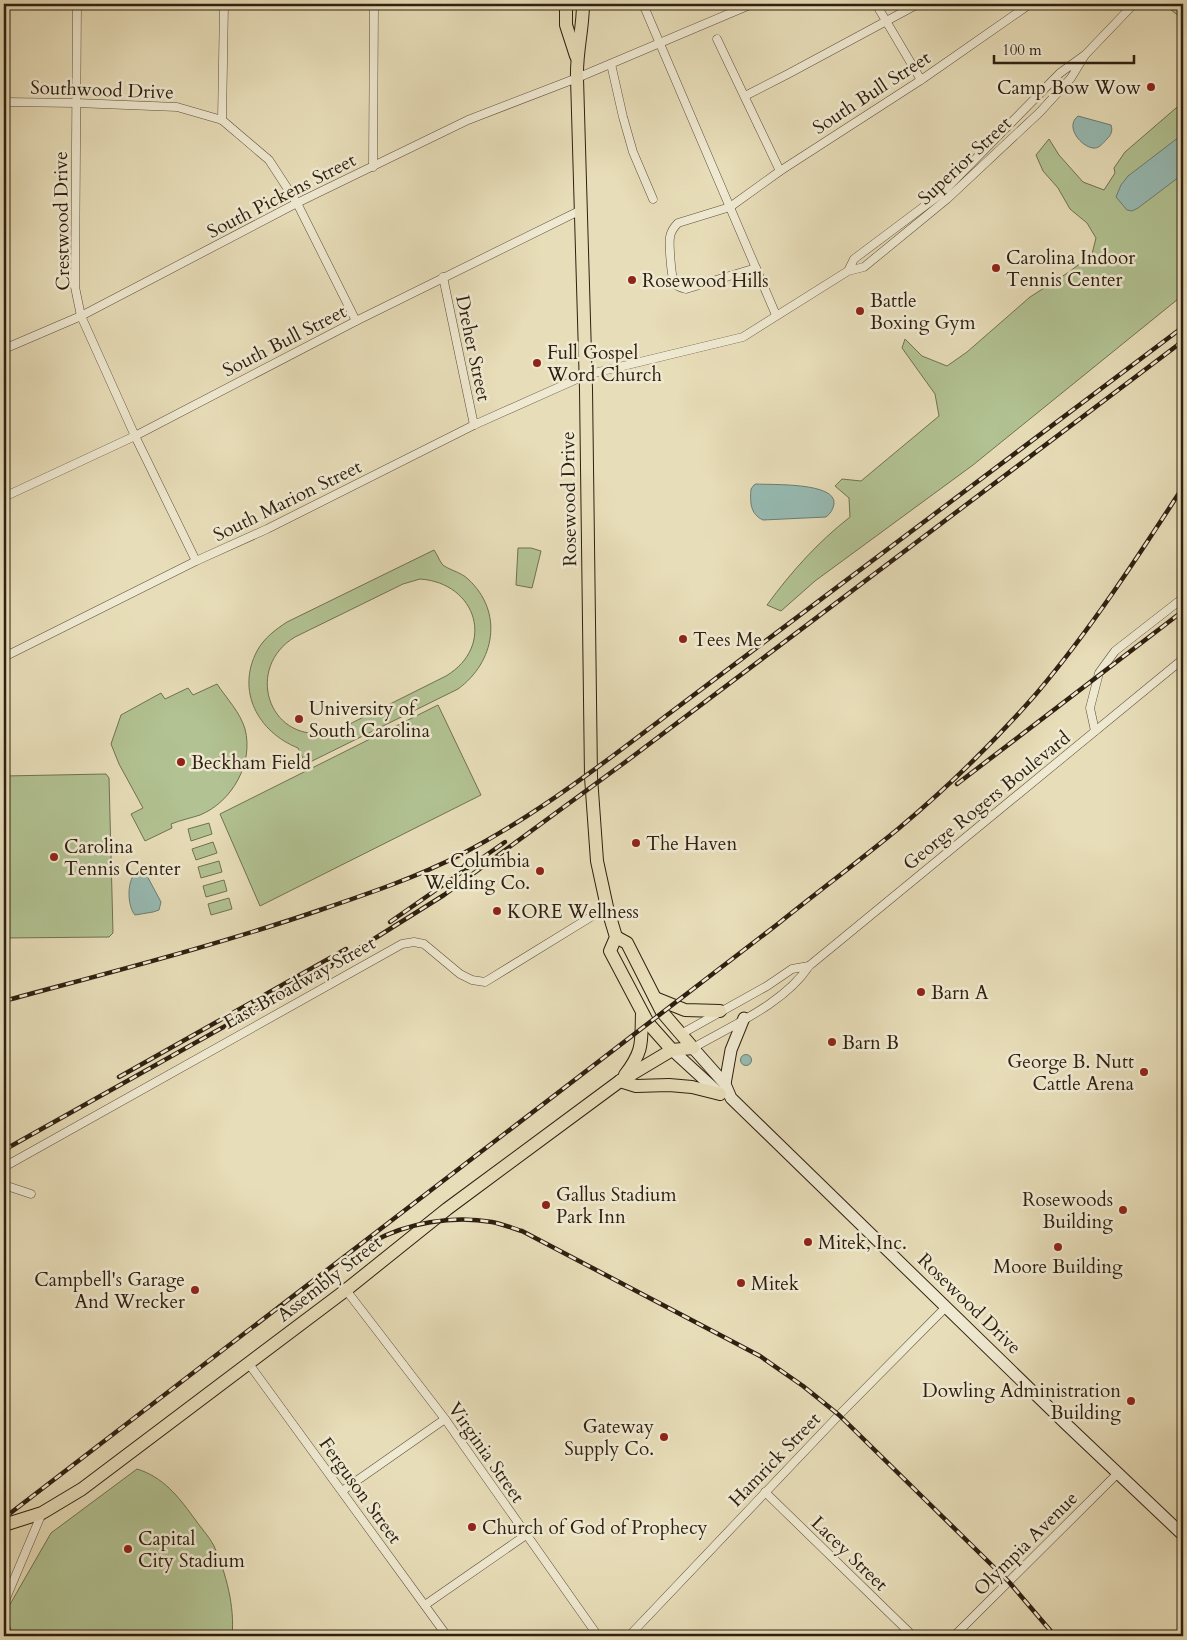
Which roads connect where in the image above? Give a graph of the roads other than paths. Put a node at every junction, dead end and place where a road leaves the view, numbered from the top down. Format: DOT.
graph roads {
  1 [pos="77,4"];
  2 [pos="224,4"];
  3 [pos="374,4"];
  4 [pos="566,4"];
  5 [pos="583,4"];
  6 [pos="643,4"];
  7 [pos="752,4"];
  8 [pos="876,4"];
  9 [pos="918,4"];
  10 [pos="1030,4"];
  11 [pos="1131,5"];
  12 [pos="886,20"];
  13 [pos="717,39"];
  14 [pos="660,43"];
  15 [pos="1085,55"];
  16 [pos="576,59"];
  17 [pos="611,64"];
  18 [pos="577,78"];
  19 [pos="920,80"];
  20 [pos="745,96"];
  21 [pos="4,102"];
  22 [pos="76,103"];
  23 [pos="222,120"];
  24 [pos="373,168"];
  25 [pos="780,171"];
  26 [pos="654,199"];
  27 [pos="297,203"];
  28 [pos="730,207"];
  29 [pos="580,211"];
  30 [pos="756,268"];
  31 [pos="848,271"];
  32 [pos="443,277"];
  33 [pos="81,316"];
  34 [pos="776,316"];
  35 [pos="356,321"];
  36 [pos="4,349"];
  37 [pos="586,375"];
  38 [pos="474,425"];
  39 [pos="135,436"];
  40 [pos="4,498"];
  41 [pos="196,561"];
  42 [pos="1183,598"];
  43 [pos="4,657"];
  44 [pos="1183,659"];
  45 [pos="1095,731"];
  46 [pos="607,907"];
  47 [pos="616,937"];
  48 [pos="809,966"];
  49 [pos="655,998"];
  50 [pos="720,1011"];
  51 [pos="642,1012"];
  52 [pos="744,1018"];
  53 [pos="681,1034"];
  54 [pos="693,1048"];
  55 [pos="672,1050"];
  56 [pos="620,1081"];
  57 [pos="725,1092"];
  58 [pos="4,1167"];
  59 [pos="4,1185"];
  60 [pos="31,1194"];
  61 [pos="346,1290"];
  62 [pos="946,1307"];
  63 [pos="249,1364"];
  64 [pos="445,1419"];
  65 [pos="1118,1472"];
  66 [pos="342,1491"];
  67 [pos="765,1492"];
  68 [pos="42,1513"];
  69 [pos="4,1525"];
  70 [pos="526,1535"];
  71 [pos="1183,1535"];
  72 [pos="4,1603"];
  73 [pos="425,1605"];
  74 [pos="447,1636"];
  75 [pos="598,1636"];
  76 [pos="629,1636"];
  77 [pos="913,1636"];
  78 [pos="954,1636"];
  1 -- 22 [label="street, Crestwood Drive"];
  2 -- 23 [label="street"];
  3 -- 24 [label="street"];
  4 -- 16 [label="main road, Rosewood Drive"];
  5 -- 16 [label="main road, Rosewood Drive"];
  6 -- 14 [label="street"];
  7 -- 14 [label="street"];
  8 -- 12 [label="street"];
  9 -- 12 [label="street"];
  10 -- 19 [label="street, South Bull Street"];
  11 -- 15 [label="street, Superior Street"];
  12 -- 19 [label="street"];
  12 -- 20 [label="street"];
  13 -- 20 [label="street"];
  14 -- 17 [label="street"];
  14 -- 28 [label="street"];
  15 -- 31 [label="street, Superior Street"];
  15 -- 31 [label="street, Superior Street"];
  16 -- 18 [label="main road, Rosewood Drive"];
  17 -- 18 [label="street"];
  17 -- 26 [label="street"];
  18 -- 24 [label="street, South Pickens Street"];
  18 -- 29 [label="main road, Rosewood Drive"];
  19 -- 25 [label="street, South Bull Street"];
  20 -- 25 [label="street"];
  21 -- 22 [label="street, Southwood Drive"];
  22 -- 23 [label="street, Southwood Drive"];
  22 -- 33 [label="street, Crestwood Drive"];
  23 -- 27 [label="street, Southwood Drive"];
  24 -- 27 [label="street, South Pickens Street"];
  25 -- 28 [label="street, South Bull Street"];
  27 -- 33 [label="street, South Pickens Street"];
  27 -- 35 [label="street, Southwood Drive"];
  28 -- 30 [label="street"];
  28 -- 30 [label="street, South Bull Street"];
  29 -- 32 [label="street, South Bull Street"];
  29 -- 37 [label="main road, Rosewood Drive"];
  30 -- 34 [label="street"];
  31 -- 34 [label="street, Superior Street"];
  32 -- 35 [label="street, South Bull Street"];
  32 -- 38 [label="street, Dreher Street"];
  33 -- 36 [label="street, South Pickens Street"];
  33 -- 39 [label="street, Crestwood Drive"];
  34 -- 37 [label="street, Superior Street"];
  35 -- 39 [label="street, South Bull Street"];
  37 -- 38 [label="street, South Marion Street"];
  37 -- 46 [label="main road, Rosewood Drive"];
  38 -- 41 [label="street, South Marion Street"];
  39 -- 40 [label="street, South Bull Street"];
  39 -- 41 [label="street, Crestwood Drive"];
  41 -- 43 [label="street, South Marion Street"];
  42 -- 45 [label="street"];
  44 -- 45 [label="street, George Rogers Boulevard"];
  45 -- 48 [label="street, George Rogers Boulevard"];
  46 -- 47 [label="main road, Rosewood Drive"];
  46 -- 58 [label="street, East Broadway Street"];
  47 -- 49 [label="main road, Rosewood Drive"];
  47 -- 51 [label="main road, Rosewood Drive"];
  48 -- 50 [label="street, George Rogers Boulevard"];
  48 -- 52 [label="street, George Rogers Boulevard"];
  49 -- 50 [label="main road"];
  49 -- 53 [label="main road, Rosewood Drive"];
  50 -- 53 [label="street, George Rogers Boulevard"];
  51 -- 55 [label="main road, Rosewood Drive"];
  51 -- 56 [label="main road"];
  52 -- 54 [label="street, George Rogers Boulevard"];
  52 -- 57 [label="main road"];
  53 -- 54 [label="main road, Rosewood Drive"];
  53 -- 55 [label="main road, Assembly Street"];
  54 -- 55 [label="main road, Assembly Street"];
  54 -- 57 [label="main road, Rosewood Drive"];
  55 -- 56 [label="main road, Assembly Street"];
  55 -- 57 [label="main road, Rosewood Drive"];
  56 -- 57 [label="main road"];
  56 -- 61 [label="main road, Assembly Street"];
  57 -- 62 [label="main road, Rosewood Drive"];
  59 -- 60 [label="street"];
  61 -- 63 [label="main road, Assembly Street"];
  61 -- 64 [label="street, Virginia Street"];
  62 -- 65 [label="main road, Rosewood Drive"];
  62 -- 67 [label="street, Hamrick Street"];
  63 -- 66 [label="street, Ferguson Street"];
  63 -- 68 [label="main road, Assembly Street"];
  64 -- 66 [label="street"];
  64 -- 70 [label="street, Virginia Street"];
  65 -- 71 [label="main road, Rosewood Drive"];
  65 -- 78 [label="street, Olympia Avenue"];
  66 -- 73 [label="street, Ferguson Street"];
  67 -- 76 [label="street, Hamrick Street"];
  67 -- 77 [label="street, Lacey Street"];
  68 -- 69 [label="main road, Assembly Street"];
  68 -- 72 [label="street"];
  70 -- 73 [label="street"];
  70 -- 75 [label="street, Virginia Street"];
  73 -- 74 [label="street, Ferguson Street"];
}
